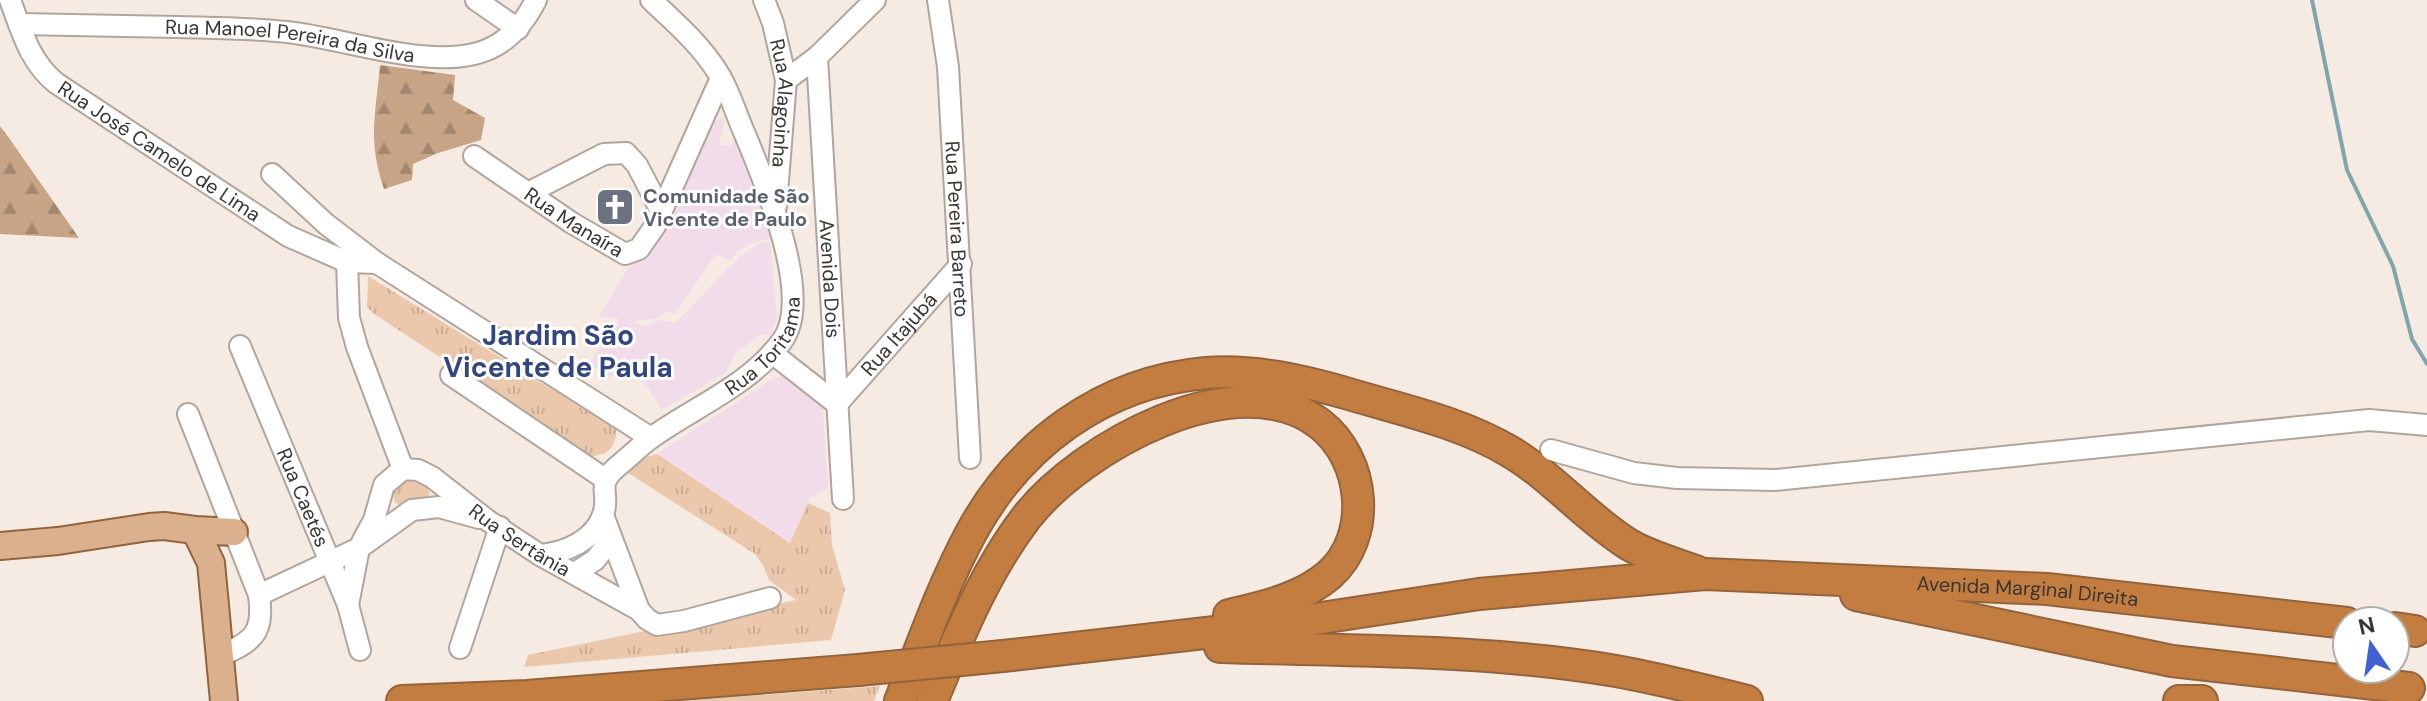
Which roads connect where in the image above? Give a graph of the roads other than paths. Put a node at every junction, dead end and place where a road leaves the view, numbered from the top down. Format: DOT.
graph roads {
  1 [pos="10,0"];
  2 [pos="476,0"];
  3 [pos="536,0"];
  4 [pos="651,0"];
  5 [pos="764,0"];
  6 [pos="875,0"];
  7 [pos="938,0"];
  8 [pos="19,24"];
  9 [pos="518,29"];
  10 [pos="817,57"];
  11 [pos="721,78"];
  12 [pos="786,80"];
  13 [pos="474,156"];
  14 [pos="272,174"];
  15 [pos="528,193"];
  16 [pos="776,210"];
  17 [pos="661,211"];
  18 [pos="347,262"];
  19 [pos="377,263"];
  20 [pos="961,264"];
  21 [pos="240,346"];
  22 [pos="772,353"];
  23 [pos="451,375"];
  24 [pos="837,404"];
  25 [pos="188,414"];
  26 [pos="2427,425"];
  27 [pos="651,438"];
  28 [pos="1551,450"];
  29 [pos="970,458"];
  30 [pos="403,469"];
  31 [pos="605,479"];
  32 [pos="843,499"];
  33 [pos="603,515"];
  34 [pos="493,523"];
  35 [pos="195,530"];
  36 [pos="234,532"];
  37 [pos="611,540"];
  38 [pos="58,541"];
  39 [pos="0,546"];
  40 [pos="359,548"];
  41 [pos="540,555"];
  42 [pos="0,557"];
  43 [pos="211,563"];
  44 [pos="329,563"];
  45 [pos="575,573"];
  46 [pos="1705,574"];
  47 [pos="1768,577"];
  48 [pos="259,595"];
  49 [pos="770,598"];
  50 [pos="348,605"];
  51 [pos="639,610"];
  52 [pos="2331,621"];
  53 [pos="1114,643"];
  54 [pos="460,648"];
  55 [pos="360,650"];
  56 [pos="222,678"];
  57 [pos="2409,688"];
  58 [pos="527,696"];
  59 [pos="402,701"];
  60 [pos="479,701"];
  61 [pos="900,701"];
  62 [pos="932,701"];
  63 [pos="1747,701"];
  64 [pos="2179,701"];
  65 [pos="2202,701"];
  1 -- 8 [label="street, Rua José Camelo de Lima"];
  2 -- 9 [label="street"];
  3 -- 9 [label="street, Rua Manoel Pereira da Silva"];
  4 -- 11 [label="street"];
  5 -- 12 [label="street, Rua Alagoinha"];
  6 -- 10 [label="street"];
  7 -- 20 [label="street, Rua Pereira Barreto"];
  8 -- 9 [label="street, Rua Manoel Pereira da Silva"];
  8 -- 18 [label="street, Rua José Camelo de Lima"];
  10 -- 12 [label="street"];
  10 -- 24 [label="street, Avenida Dois"];
  11 -- 16 [label="street"];
  11 -- 17 [label="street, Rua Manaíra"];
  12 -- 16 [label="street, Rua Alagoinha"];
  13 -- 15 [label="street, Rua Manaíra"];
  14 -- 19 [label="street"];
  15 -- 17 [label="street, Rua Manaíra"];
  15 -- 17 [label="street"];
  16 -- 22 [label="street, Rua Toritama"];
  18 -- 19 [label="street"];
  18 -- 30 [label="street"];
  19 -- 27 [label="street"];
  20 -- 24 [label="street, Rua Itajubá"];
  20 -- 29 [label="street, Rua Pereira Barreto"];
  21 -- 44 [label="street, Rua Caetés"];
  22 -- 24 [label="street"];
  22 -- 27 [label="street, Rua Toritama"];
  23 -- 31 [label="street"];
  24 -- 32 [label="street, Avenida Dois"];
  25 -- 36 [label="street"];
  26 -- 28 [label="street"];
  27 -- 31 [label="street, Rua Toritama"];
  30 -- 34 [label="street, Rua Sertânia"];
  30 -- 40 [label="street"];
  31 -- 33 [label="street"];
  33 -- 37 [label="street"];
  33 -- 41 [label="street"];
  34 -- 40 [label="street"];
  34 -- 41 [label="street, Rua Sertânia"];
  34 -- 54 [label="street"];
  35 -- 36 [label="main road"];
  35 -- 38 [label="main road"];
  35 -- 43 [label="main road"];
  36 -- 43 [label="main road"];
  36 -- 48 [label="street"];
  37 -- 45 [label="street"];
  37 -- 51 [label="street"];
  38 -- 39 [label="main road"];
  38 -- 42 [label="main road"];
  40 -- 44 [label="street"];
  40 -- 50 [label="street"];
  41 -- 45 [label="street, Rua Sertânia"];
  43 -- 56 [label="main road"];
  44 -- 48 [label="street"];
  44 -- 50 [label="street, Rua Caetés"];
  45 -- 51 [label="street, Rua Sertânia"];
  46 -- 47 [label="highway, Avenida Marginal Direita"];
  46 -- 53 [label="highway"];
  46 -- 61 [label="highway"];
  47 -- 52 [label="highway, Avenida Marginal Direita"];
  47 -- 57 [label="highway"];
  48 -- 56 [label="street"];
  49 -- 51 [label="street"];
  50 -- 55 [label="street, Rua Caetés"];
  53 -- 58 [label="highway, bridge"];
  53 -- 62 [label="highway"];
  53 -- 63 [label="highway"];
  58 -- 59 [label="highway"];
  58 -- 60 [label="highway"];
  64 -- 65 [label="highway"];
}
